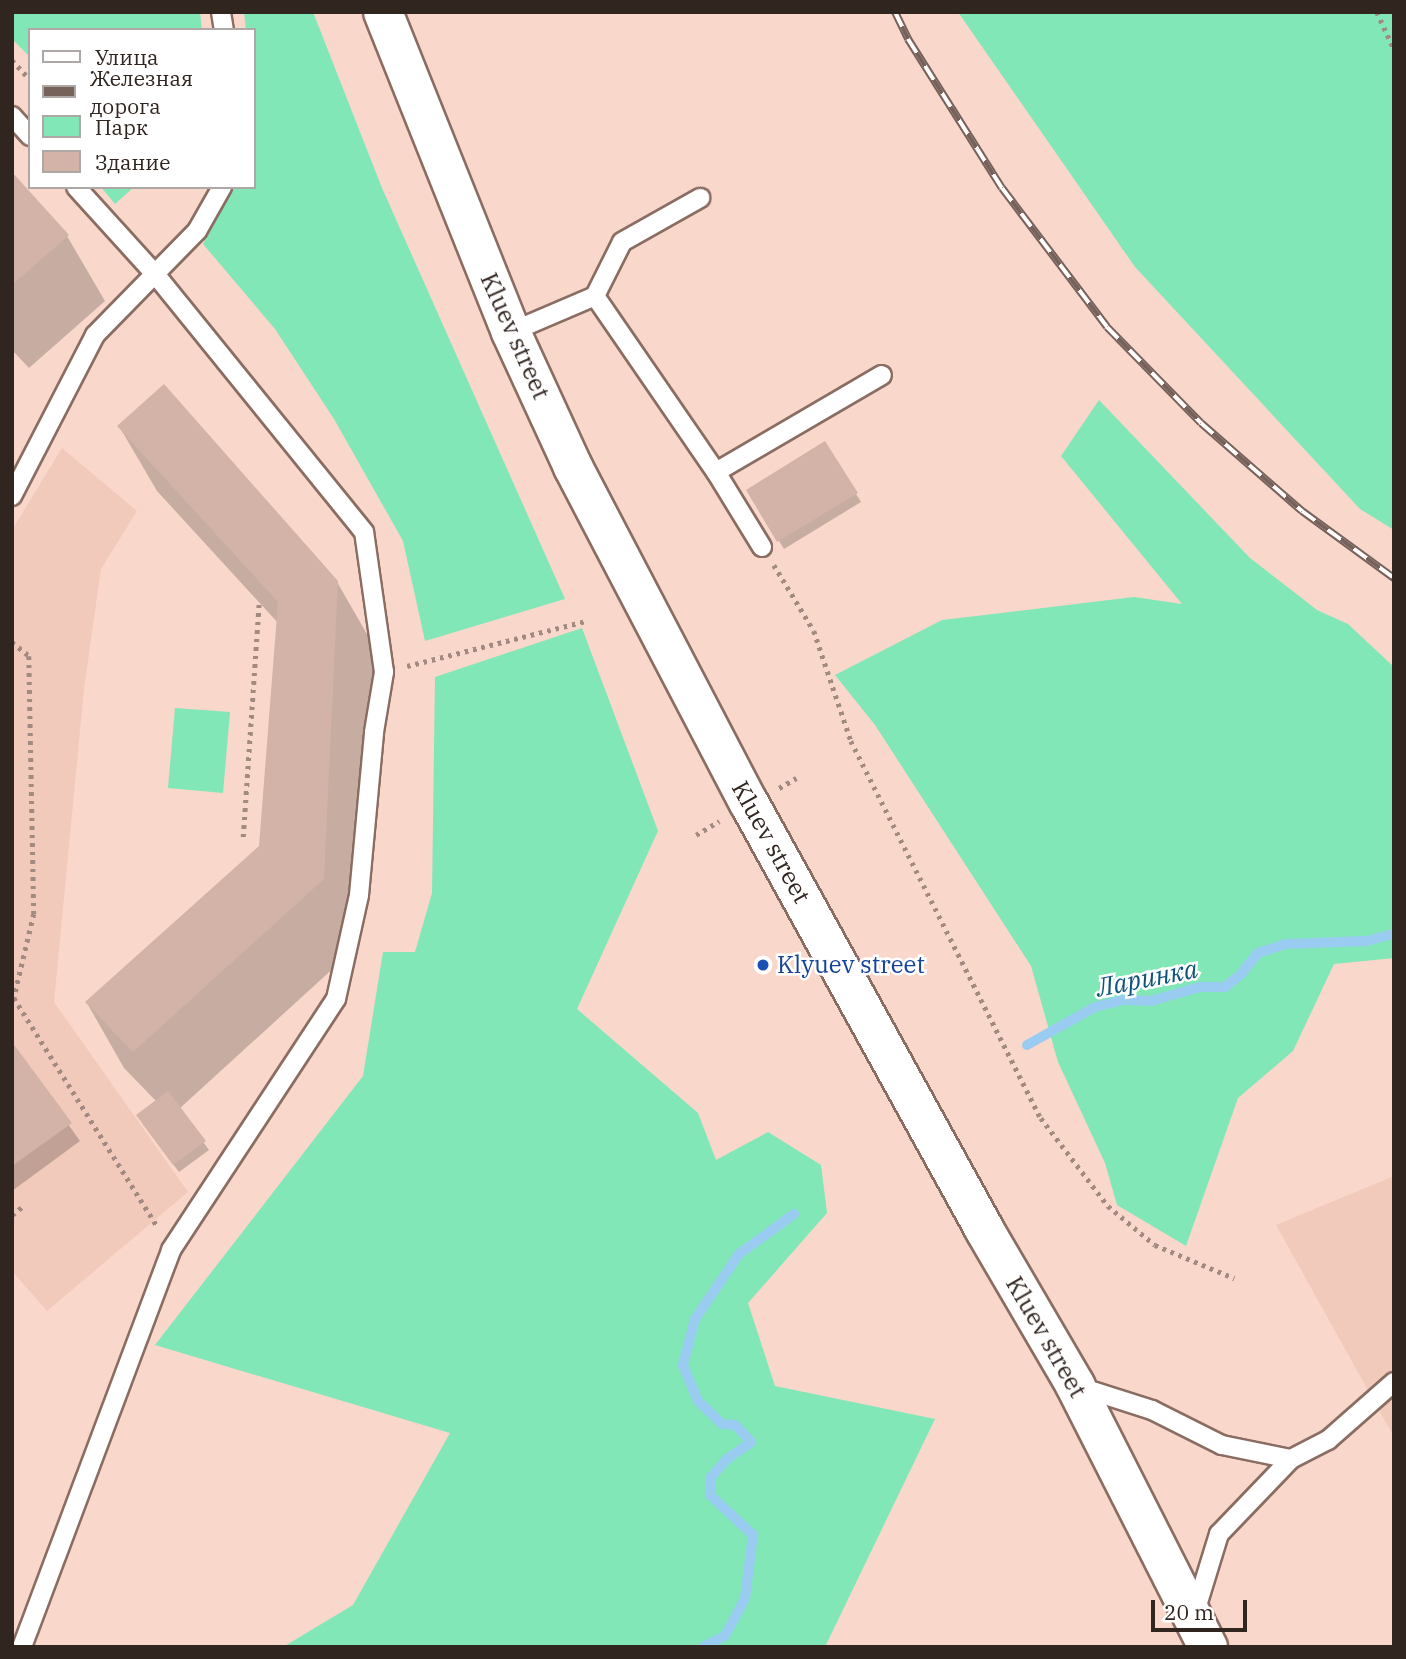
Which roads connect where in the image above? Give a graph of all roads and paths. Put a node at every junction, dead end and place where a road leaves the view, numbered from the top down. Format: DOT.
graph roads {
  1 [pos="383,12"];
  2 [pos="1377,12"];
  3 [pos="1394,49"];
  4 [pos="12,60"];
  5 [pos="28,77"];
  6 [pos="12,117"];
  7 [pos="28,134"];
  8 [pos="78,189"];
  9 [pos="221,189"];
  10 [pos="700,198"];
  11 [pos="154,274"];
  12 [pos="595,296"];
  13 [pos="511,332"];
  14 [pos="882,375"];
  15 [pos="716,472"];
  16 [pos="12,496"];
  17 [pos="762,547"];
  18 [pos="259,603"];
  19 [pos="586,621"];
  20 [pos="12,642"];
  21 [pos="384,672"];
  22 [pos="243,837"];
  23 [pos="22,1208"];
  24 [pos="12,1215"];
  25 [pos="171,1250"];
  26 [pos="1234,1278"];
  27 [pos="1394,1382"];
  28 [pos="1074,1385"];
  29 [pos="1291,1459"];
  30 [pos="1201,1631"];
  31 [pos="22,1647"];
  1 -- 13 [label="main road, Kluev street"];
  2 -- 3 [label="path"];
  4 -- 5 [label="path"];
  6 -- 7 [label="lane"];
  8 -- 11 [label="lane"];
  9 -- 11 [label="lane"];
  10 -- 12 [label="lane"];
  11 -- 16 [label="lane"];
  11 -- 21 [label="lane"];
  12 -- 13 [label="lane"];
  12 -- 15 [label="lane"];
  13 -- 28 [label="main road, Kluev street"];
  14 -- 15 [label="lane"];
  15 -- 17 [label="lane"];
  17 -- 26 [label="path"];
  18 -- 22 [label="path"];
  19 -- 21 [label="path"];
  20 -- 25 [label="path"];
  21 -- 25 [label="lane"];
  23 -- 24 [label="path"];
  25 -- 31 [label="lane"];
  27 -- 29 [label="lane"];
  28 -- 29 [label="lane"];
  28 -- 30 [label="main road, Kluev street"];
  29 -- 30 [label="lane"];
}
